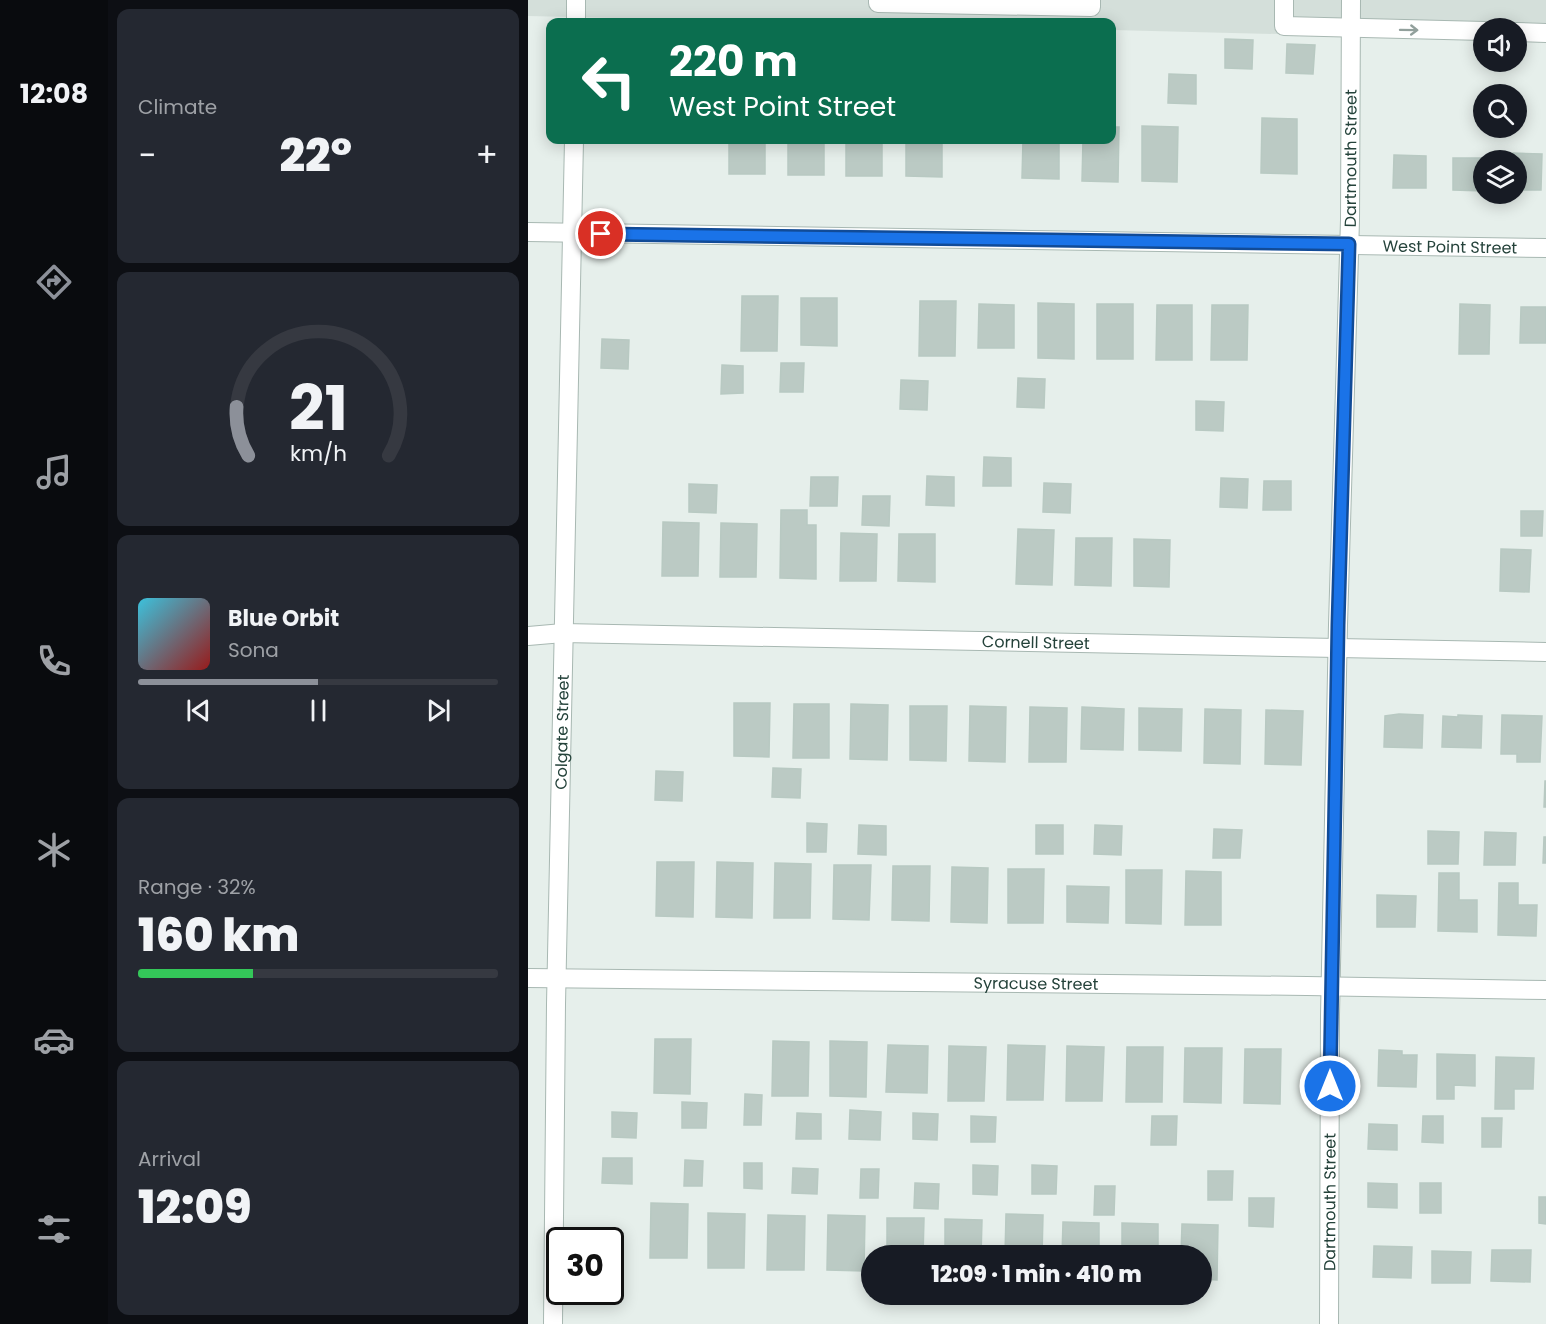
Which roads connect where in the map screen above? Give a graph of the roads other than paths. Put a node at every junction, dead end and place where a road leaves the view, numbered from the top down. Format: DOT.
graph roads {
  1 [pos="576,0"];
  2 [pos="878,0"];
  3 [pos="1091,0"];
  4 [pos="1284,0"];
  5 [pos="1351,0"];
  6 [pos="576,18"];
  7 [pos="1350,28"];
  8 [pos="1473,31"];
  9 [pos="1527,32"];
  10 [pos="1546,33"];
  11 [pos="574,144"];
  12 [pos="528,232"];
  13 [pos="572,232"];
  14 [pos="1349,244"];
  15 [pos="1546,248"];
  16 [pos="563,633"];
  17 [pos="528,636"];
  18 [pos="1337,646"];
  19 [pos="1546,652"];
  20 [pos="528,978"];
  21 [pos="557,979"];
  22 [pos="1331,986"];
  23 [pos="1546,990"];
  24 [pos="553,1324"];
  25 [pos="1329,1324"];
  1 -- 6 [label="street"];
  2 -- 3 [label="street"];
  4 -- 7 [label="street"];
  5 -- 7 [label="street, Dartmouth Street"];
  7 -- 8 [label="street, one-way"];
  7 -- 14 [label="street, Dartmouth Street"];
  9 -- 10 [label="street"];
  11 -- 13 [label="street, Colgate Street"];
  12 -- 13 [label="street, West Point Street"];
  13 -- 14 [label="street, West Point Street"];
  13 -- 16 [label="street, Colgate Street"];
  14 -- 15 [label="street, West Point Street"];
  14 -- 18 [label="street, Dartmouth Street"];
  16 -- 17 [label="street, Cornell Street"];
  16 -- 18 [label="street, Cornell Street"];
  16 -- 21 [label="street, Colgate Street"];
  18 -- 19 [label="street, Cornell Street"];
  18 -- 22 [label="street, Dartmouth Street"];
  20 -- 21 [label="street, Syracuse Street"];
  21 -- 22 [label="street, Syracuse Street"];
  21 -- 24 [label="street, Colgate Street"];
  22 -- 23 [label="street, Syracuse Street"];
  22 -- 25 [label="street, Dartmouth Street"];
}
